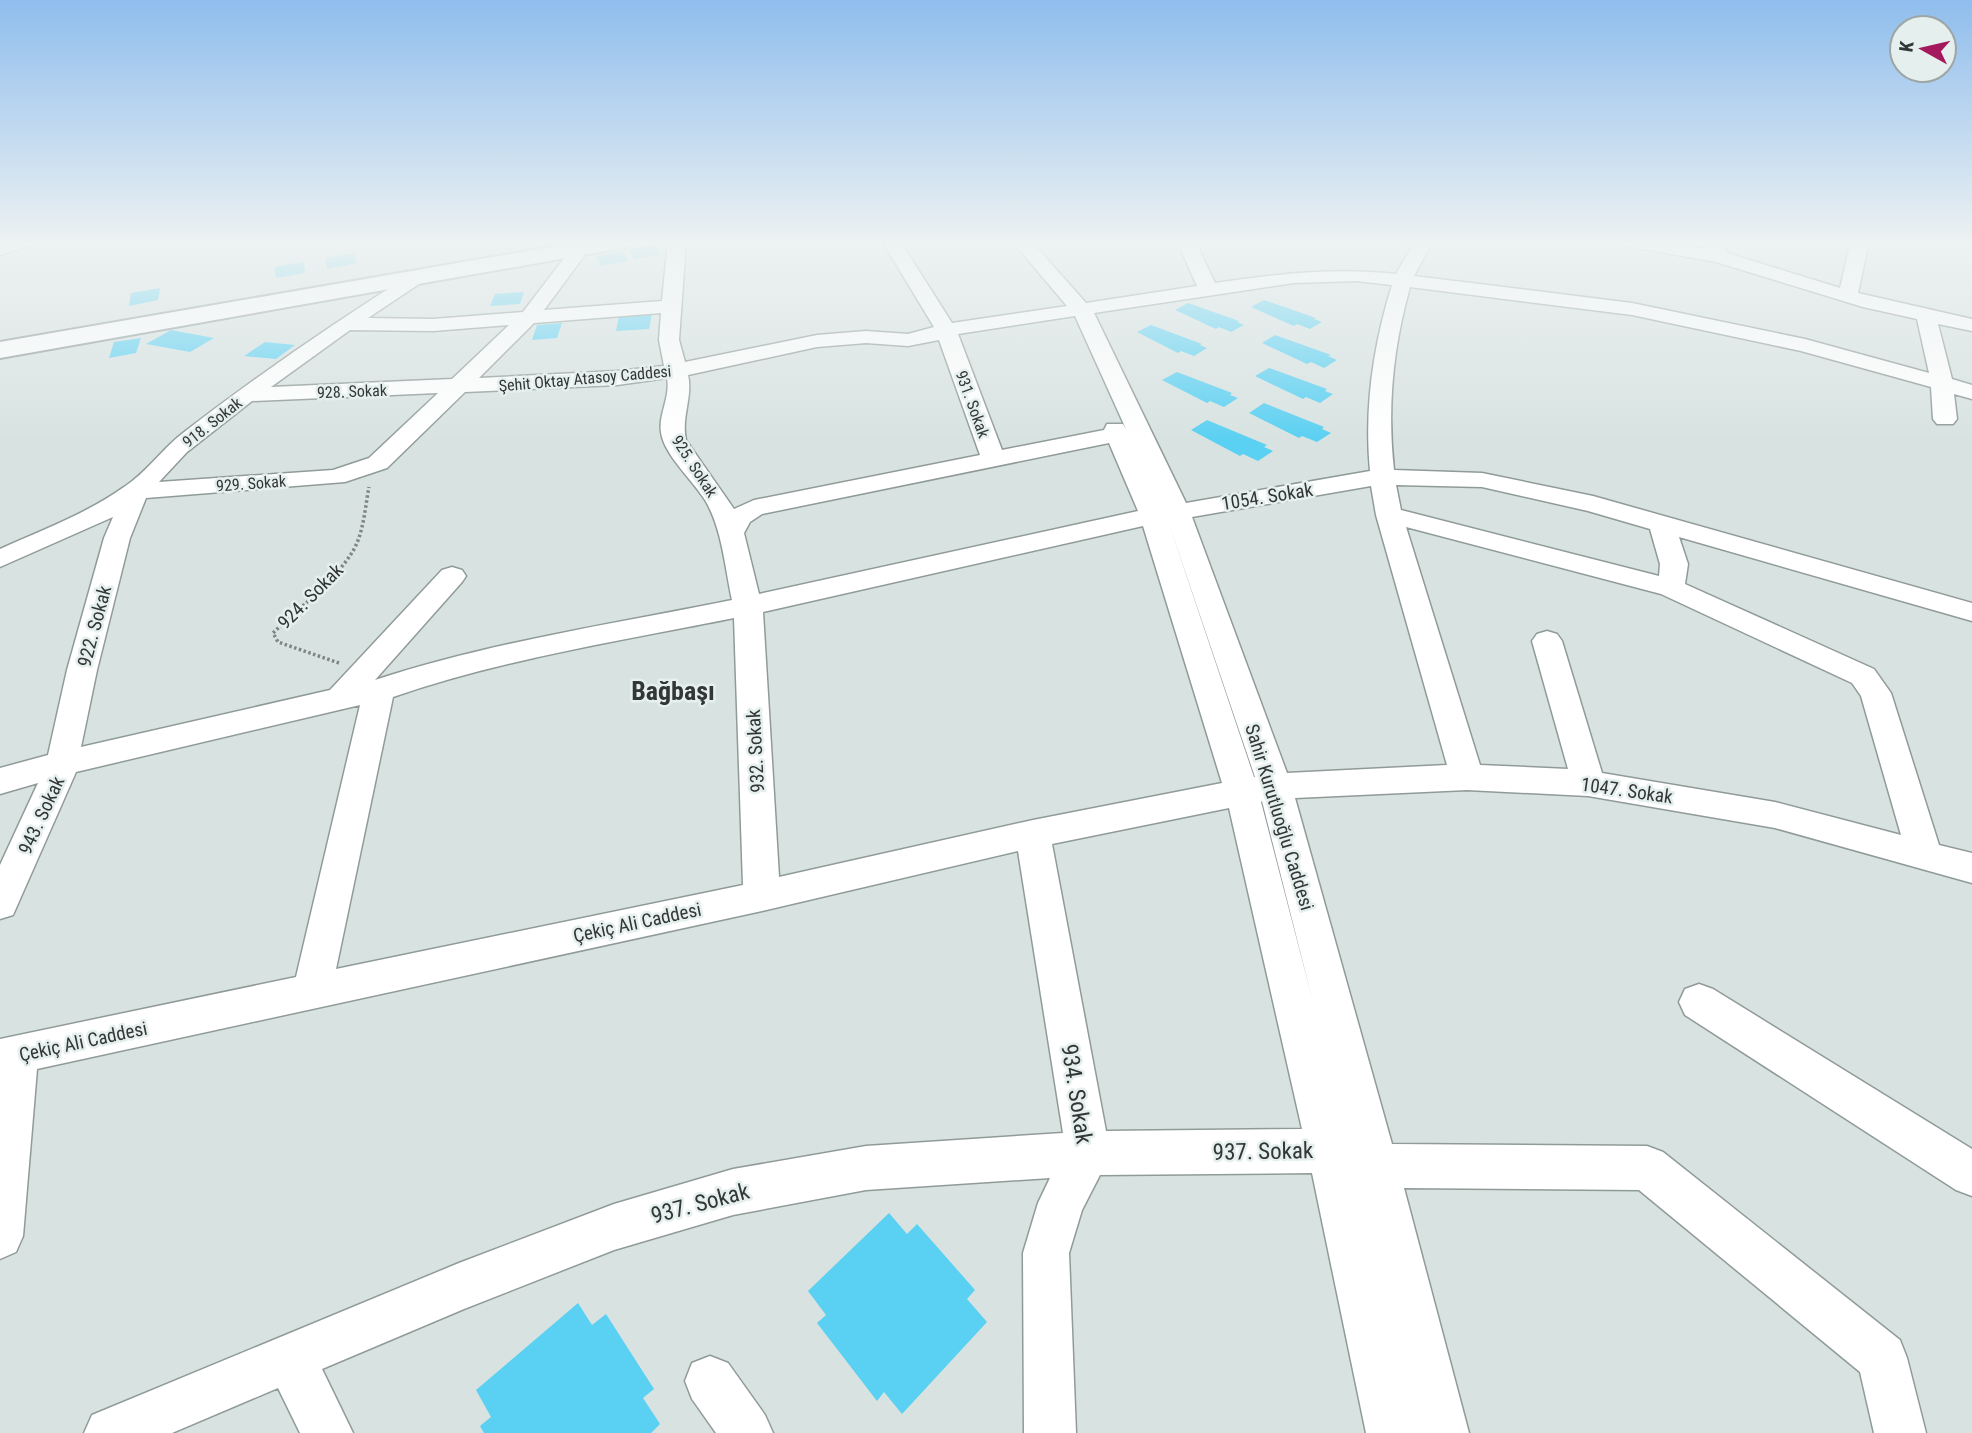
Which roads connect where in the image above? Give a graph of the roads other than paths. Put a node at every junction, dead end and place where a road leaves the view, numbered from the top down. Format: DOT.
graph roads {
  1 [pos="203,308"];
  2 [pos="240,308"];
  3 [pos="371,308"];
  4 [pos="536,308"];
  5 [pos="646,308"];
  6 [pos="670,308"];
  7 [pos="932,308"];
  8 [pos="1068,308"];
  9 [pos="1069,308"];
  10 [pos="1098,308"];
  11 [pos="1395,308"];
  12 [pos="1623,308"];
  13 [pos="1895,308"];
  14 [pos="1072,312"];
  15 [pos="1927,316"];
  16 [pos="529,317"];
  17 [pos="345,324"];
  18 [pos="1972,325"];
  19 [pos="946,330"];
  20 [pos="0,342"];
  21 [pos="0,350"];
  22 [pos="674,371"];
  23 [pos="1942,384"];
  24 [pos="459,387"];
  25 [pos="1972,392"];
  26 [pos="246,396"];
  27 [pos="1945,419"];
  28 [pos="1118,434"];
  29 [pos="993,458"];
  30 [pos="1381,477"];
  31 [pos="136,491"];
  32 [pos="1165,513"];
  33 [pos="1389,515"];
  34 [pos="1662,524"];
  35 [pos="731,533"];
  36 [pos="0,559"];
  37 [pos="452,576"];
  38 [pos="1671,588"];
  39 [pos="748,606"];
  40 [pos="1972,612"];
  41 [pos="1547,641"];
  42 [pos="372,681"];
  43 [pos="64,763"];
  44 [pos="1467,777"];
  45 [pos="0,781"];
  46 [pos="1588,783"];
  47 [pos="1259,790"];
  48 [pos="1032,834"];
  49 [pos="1924,854"];
  50 [pos="1972,868"];
  51 [pos="762,896"];
  52 [pos="0,904"];
  53 [pos="312,992"];
  54 [pos="1699,1002"];
  55 [pos="9,1056"];
  56 [pos="1329,1151"];
  57 [pos="1088,1153"];
  58 [pos="1376,1166"];
  59 [pos="1972,1174"];
  60 [pos="0,1236"];
  61 [pos="289,1357"];
  62 [pos="710,1381"];
  63 [pos="110,1433"];
  64 [pos="327,1433"];
  65 [pos="747,1433"];
  66 [pos="1050,1433"];
  67 [pos="1392,1433"];
  68 [pos="1443,1433"];
  69 [pos="1900,1433"];
  1 -- 20 [label="main road"];
  2 -- 21 [label="main road"];
  3 -- 17 [label="street, 918. Sokak"];
  4 -- 16 [label="street"];
  5 -- 16 [label="street"];
  6 -- 22 [label="street, 925. Sokak"];
  7 -- 19 [label="street, 931. Sokak"];
  8 -- 14 [label="street, Sahir Kurutluoğlu Caddesi"];
  9 -- 14 [label="street, Sahir Kurutluoğlu Caddesi"];
  10 -- 14 [label="street, Şehit Oktay Atasoy Caddesi"];
  11 -- 30 [label="street"];
  12 -- 23 [label="street, Şehit Oktay Atasoy Caddesi"];
  13 -- 15 [label="street"];
  14 -- 19 [label="street, Şehit Oktay Atasoy Caddesi"];
  14 -- 28 [label="street, Sahir Kurutluoğlu Caddesi"];
  14 -- 32 [label="street, Sahir Kurutluoğlu Caddesi"];
  15 -- 18 [label="street"];
  15 -- 23 [label="street"];
  16 -- 17 [label="street"];
  16 -- 24 [label="street"];
  17 -- 26 [label="street, 918. Sokak"];
  19 -- 22 [label="street, Şehit Oktay Atasoy Caddesi"];
  19 -- 29 [label="street, 931. Sokak"];
  22 -- 24 [label="street, Şehit Oktay Atasoy Caddesi"];
  22 -- 35 [label="street, 925. Sokak"];
  23 -- 25 [label="street, Şehit Oktay Atasoy Caddesi"];
  23 -- 27 [label="street"];
  24 -- 26 [label="street, 928. Sokak"];
  24 -- 31 [label="street, 929. Sokak"];
  26 -- 31 [label="street, 918. Sokak"];
  28 -- 29 [label="street"];
  28 -- 32 [label="street, Sahir Kurutluoğlu Caddesi"];
  29 -- 35 [label="street"];
  30 -- 32 [label="street, 1054. Sokak"];
  30 -- 33 [label="street"];
  30 -- 34 [label="street, 1054. Sokak"];
  31 -- 36 [label="street, 918. Sokak"];
  31 -- 43 [label="street, 922. Sokak"];
  32 -- 39 [label="street, 1054. Sokak"];
  32 -- 47 [label="street, Sahir Kurutluoğlu Caddesi"];
  33 -- 38 [label="street"];
  33 -- 44 [label="street"];
  34 -- 38 [label="street"];
  34 -- 40 [label="street, 1054. Sokak"];
  35 -- 39 [label="street, 925. Sokak"];
  37 -- 42 [label="street"];
  38 -- 49 [label="street"];
  39 -- 42 [label="street, 1054. Sokak"];
  39 -- 51 [label="street, 932. Sokak"];
  41 -- 46 [label="street"];
  42 -- 43 [label="street, 1054. Sokak"];
  42 -- 53 [label="street"];
  43 -- 45 [label="street, 1054. Sokak"];
  43 -- 52 [label="street, 943. Sokak"];
  44 -- 46 [label="street, 1047. Sokak"];
  44 -- 47 [label="street, 1047. Sokak"];
  46 -- 49 [label="street, 1047. Sokak"];
  47 -- 48 [label="street, Çekiç Ali Caddesi"];
  47 -- 56 [label="street, Sahir Kurutluoğlu Caddesi"];
  47 -- 58 [label="street, Sahir Kurutluoğlu Caddesi"];
  48 -- 51 [label="street, Çekiç Ali Caddesi"];
  48 -- 57 [label="street, 934. Sokak"];
  49 -- 50 [label="street, 1047. Sokak"];
  51 -- 53 [label="street, Çekiç Ali Caddesi"];
  53 -- 55 [label="street, Çekiç Ali Caddesi"];
  54 -- 59 [label="street"];
  55 -- 60 [label="street"];
  56 -- 57 [label="street, 937. Sokak"];
  56 -- 67 [label="street, Sahir Kurutluoğlu Caddesi"];
  57 -- 61 [label="street, 937. Sokak"];
  57 -- 66 [label="street, 934. Sokak"];
  58 -- 68 [label="street, Sahir Kurutluoğlu Caddesi"];
  58 -- 69 [label="street"];
  61 -- 63 [label="street, 937. Sokak"];
  61 -- 64 [label="street"];
  62 -- 65 [label="street"];
}
